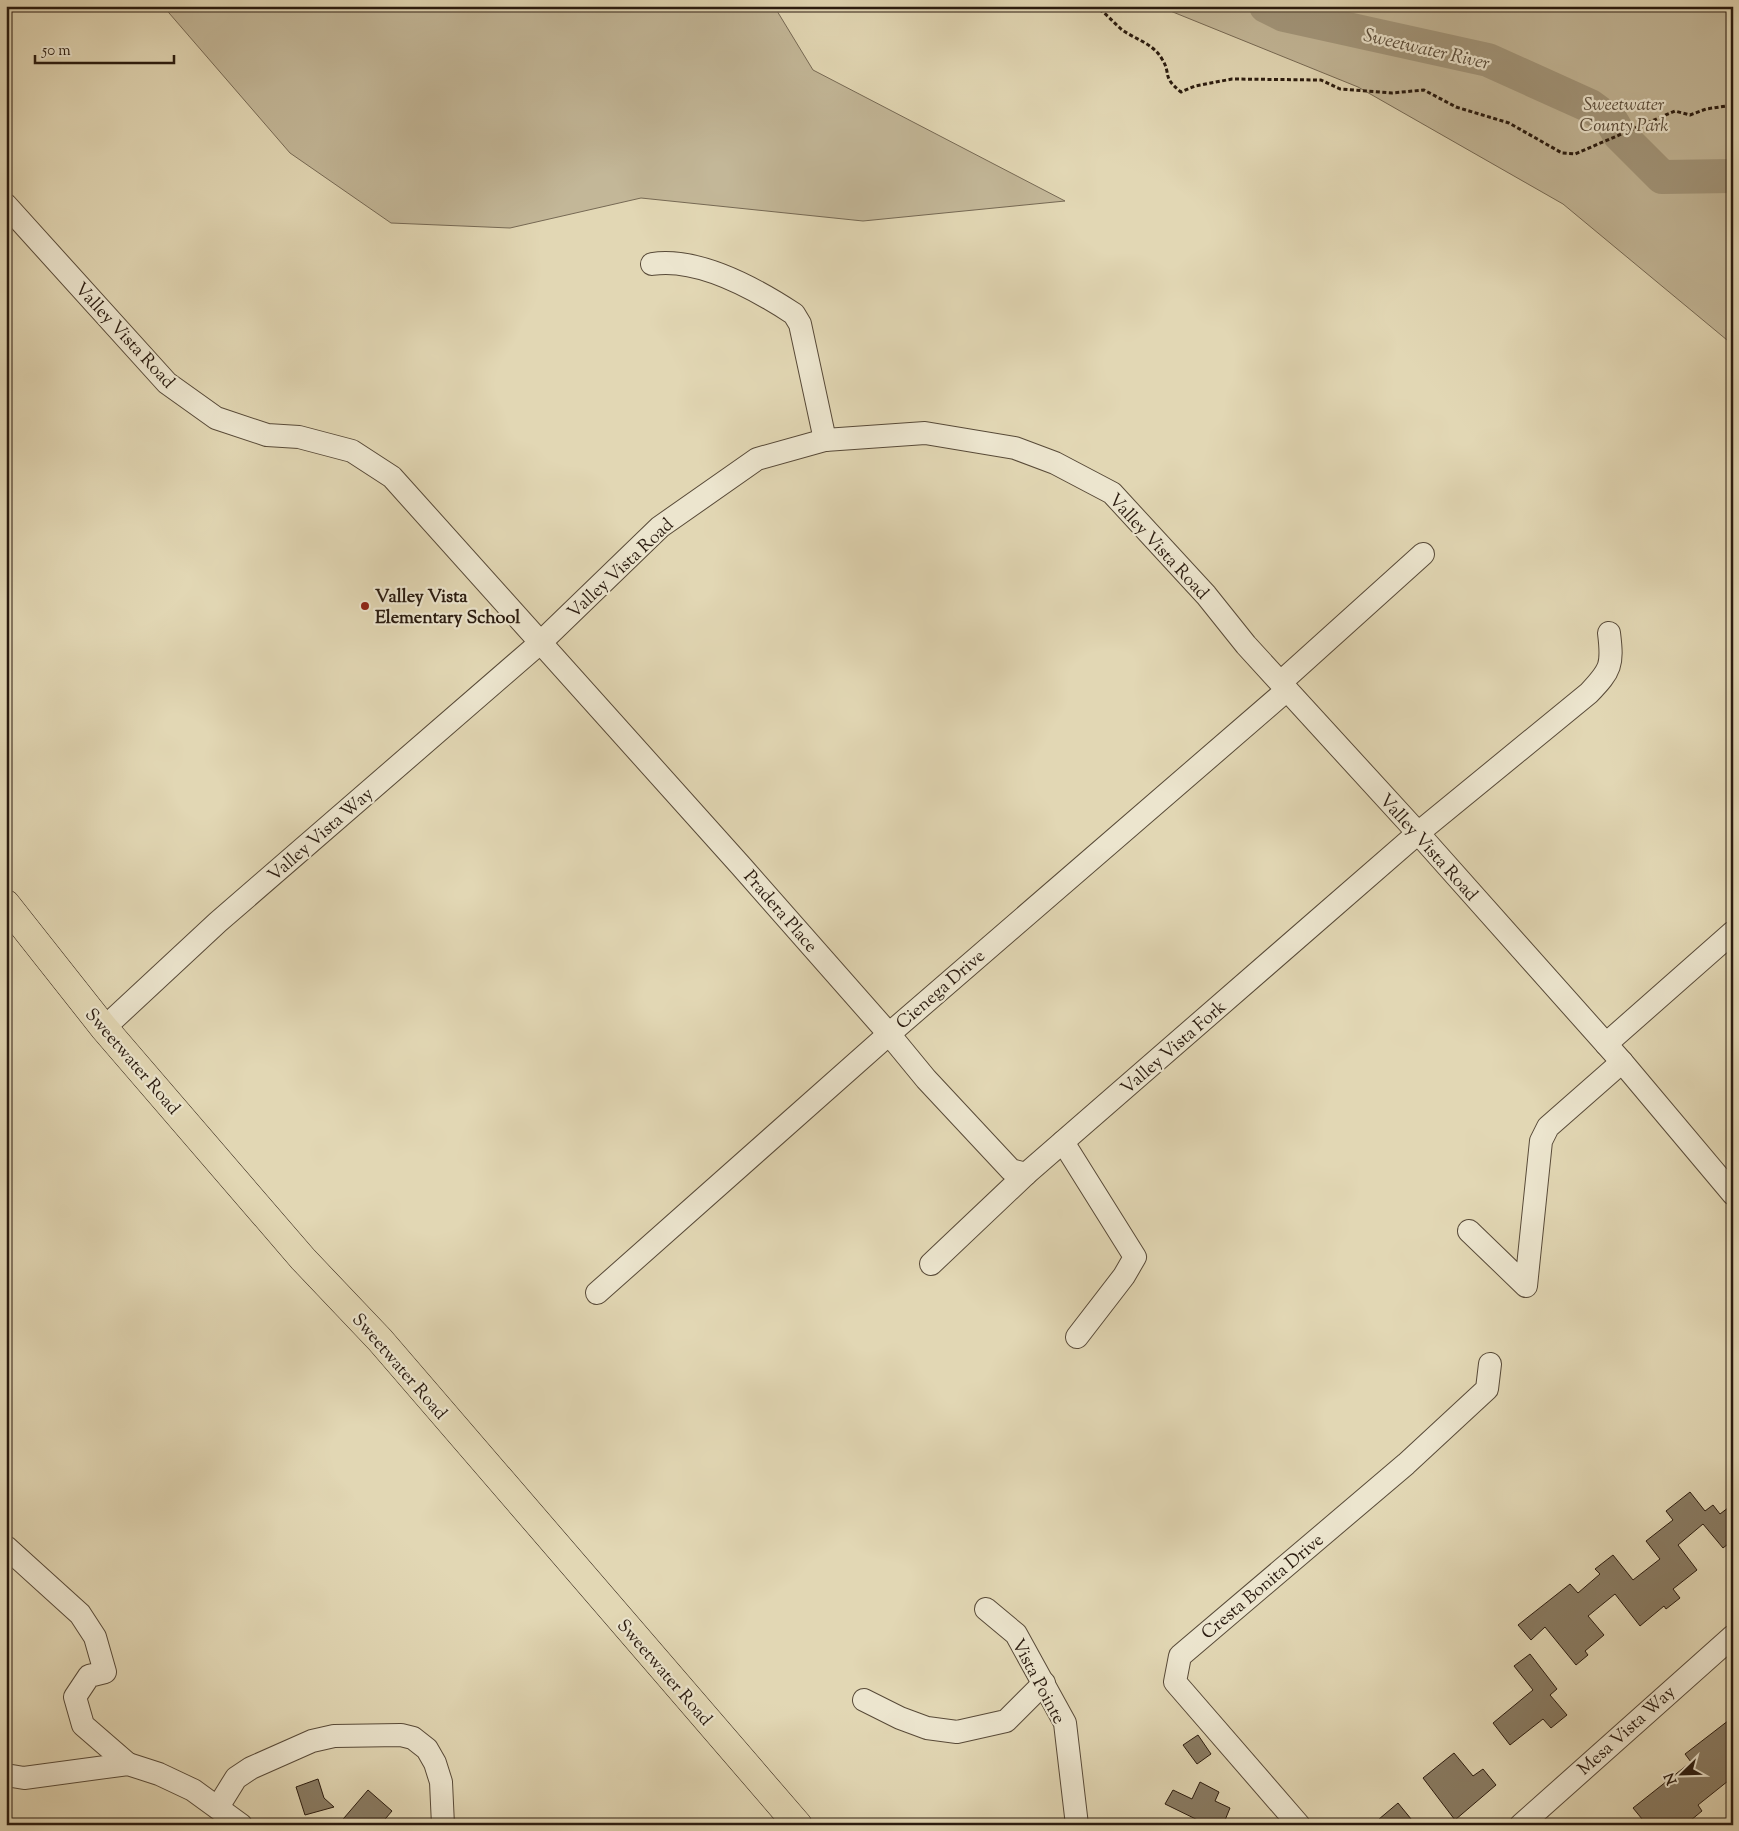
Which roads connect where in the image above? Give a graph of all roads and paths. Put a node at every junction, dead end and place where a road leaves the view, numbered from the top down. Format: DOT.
graph roads {
  1 [pos="1094,6"];
  2 [pos="1733,105"];
  3 [pos="11,218"];
  4 [pos="652,264"];
  5 [pos="824,440"];
  6 [pos="1423,554"];
  7 [pos="1609,633"];
  8 [pos="540,643"];
  9 [pos="1284,686"];
  10 [pos="1418,833"];
  11 [pos="7,908"];
  12 [pos="1733,932"];
  13 [pos="104,1028"];
  14 [pos="889,1034"];
  15 [pos="1606,1044"];
  16 [pos="1622,1062"];
  17 [pos="1063,1142"];
  18 [pos="1026,1174"];
  19 [pos="1733,1194"];
  20 [pos="1469,1230"];
  21 [pos="931,1264"];
  22 [pos="597,1293"];
  23 [pos="1077,1337"];
  24 [pos="1490,1364"];
  25 [pos="6,1547"];
  26 [pos="986,1609"];
  27 [pos="1733,1636"];
  28 [pos="1044,1683"];
  29 [pos="864,1700"];
  30 [pos="128,1764"];
  31 [pos="6,1775"];
  32 [pos="218,1807"];
  33 [pos="1536,1820"];
  34 [pos="241,1825"];
  35 [pos="443,1825"];
  36 [pos="798,1825"];
  37 [pos="1077,1825"];
  38 [pos="1299,1825"];
  1 -- 2 [label="path"];
  3 -- 8 [label="street, Valley Vista Road"];
  4 -- 5 [label="street"];
  5 -- 8 [label="street, Valley Vista Road"];
  5 -- 9 [label="street, Valley Vista Road"];
  6 -- 9 [label="street, Cienega Drive"];
  7 -- 10 [label="street, Valley Vista Fork"];
  8 -- 13 [label="street, Valley Vista Way"];
  8 -- 14 [label="street, Pradera Place"];
  9 -- 10 [label="street, Valley Vista Road"];
  9 -- 14 [label="street, Cienega Drive"];
  10 -- 15 [label="street, Valley Vista Road"];
  10 -- 17 [label="street, Valley Vista Fork"];
  11 -- 13 [label="main road, Sweetwater Road"];
  12 -- 15 [label="street"];
  13 -- 36 [label="main road, Sweetwater Road"];
  14 -- 18 [label="street, Pradera Place"];
  14 -- 22 [label="street, Cienega Drive"];
  15 -- 16 [label="street, Valley Vista Road"];
  16 -- 19 [label="street, Valley Vista Road"];
  16 -- 20 [label="street"];
  17 -- 18 [label="street, Valley Vista Fork"];
  17 -- 23 [label="street"];
  18 -- 21 [label="street, Valley Vista Fork"];
  24 -- 38 [label="street, Cresta Bonita Drive"];
  25 -- 30 [label="street"];
  26 -- 28 [label="street, Vista Pointe"];
  27 -- 33 [label="street, Mesa Vista Way"];
  28 -- 29 [label="street"];
  28 -- 37 [label="street, Vista Pointe"];
  30 -- 31 [label="street"];
  30 -- 32 [label="street"];
  32 -- 34 [label="street"];
  32 -- 35 [label="street"];
}
